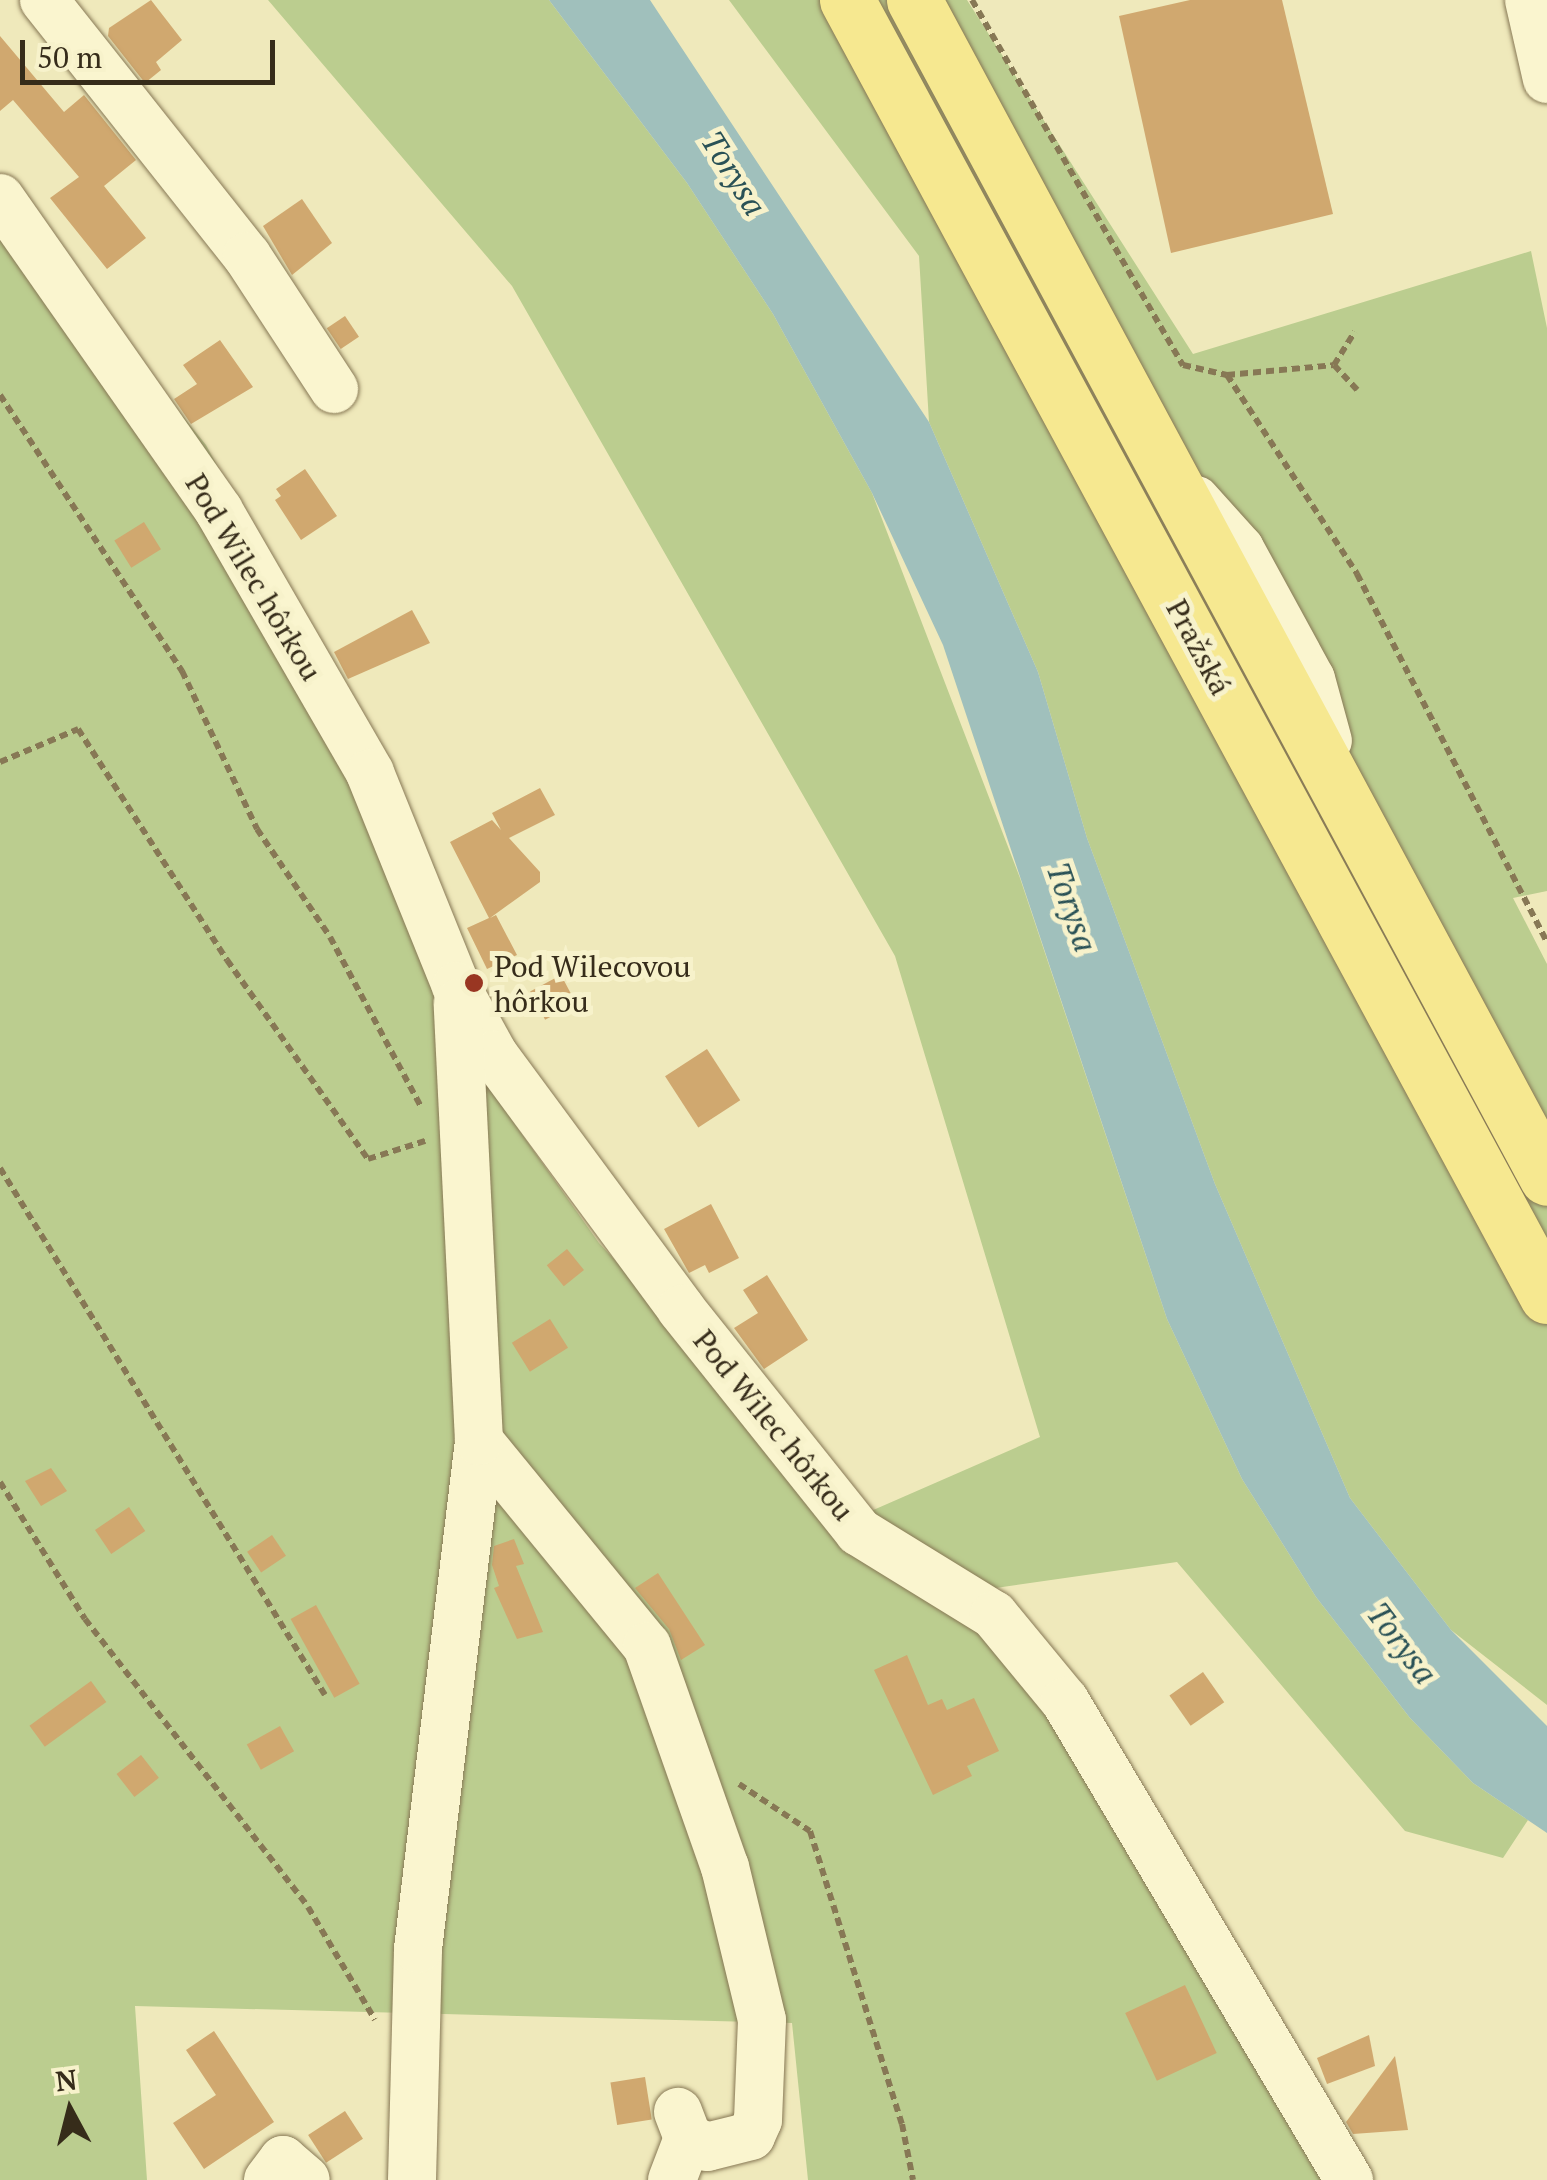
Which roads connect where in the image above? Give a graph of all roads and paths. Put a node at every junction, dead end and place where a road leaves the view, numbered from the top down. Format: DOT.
graph roads {
  1 [pos="44,0"];
  2 [pos="847,0"];
  3 [pos="914,0"];
  4 [pos="972,0"];
  5 [pos="1528,0"];
  6 [pos="1547,79"];
  7 [pos="0,198"];
  8 [pos="1355,332"];
  9 [pos="1334,364"];
  10 [pos="1227,375"];
  11 [pos="334,389"];
  12 [pos="1356,390"];
  13 [pos="0,395"];
  14 [pos="0,762"];
  15 [pos="1547,942"];
  16 [pos="456,986"];
  17 [pos="0,1168"];
  18 [pos="1547,1178"];
  19 [pos="1547,1296"];
  20 [pos="479,1441"];
  21 [pos="0,1482"];
  22 [pos="325,1696"];
  23 [pos="693,1776"];
  24 [pos="415,2059"];
  25 [pos="679,2143"];
  26 [pos="268,2180"];
  27 [pos="306,2180"];
  28 [pos="412,2180"];
  29 [pos="913,2180"];
  30 [pos="1349,2180"];
  1 -- 11 [label="street"];
  2 -- 19 [label="main road, Pražská"];
  3 -- 18 [label="main road, Pražská"];
  4 -- 10 [label="path"];
  5 -- 6 [label="street"];
  7 -- 16 [label="street, Pod Wilec hôrkou"];
  8 -- 9 [label="path"];
  9 -- 10 [label="path"];
  9 -- 12 [label="path"];
  10 -- 15 [label="path"];
  13 -- 14 [label="path"];
  16 -- 20 [label="street, Pod Wilec hôrkou"];
  16 -- 30 [label="street, Pod Wilec hôrkou"];
  17 -- 22 [label="path"];
  20 -- 23 [label="street"];
  20 -- 24 [label="street, Pod Wilec hôrkou"];
  21 -- 24 [label="path"];
  23 -- 25 [label="street"];
  23 -- 29 [label="path"];
  24 -- 28 [label="street, Pod Wilec hôrkou"];
  26 -- 27 [label="street"];
}
